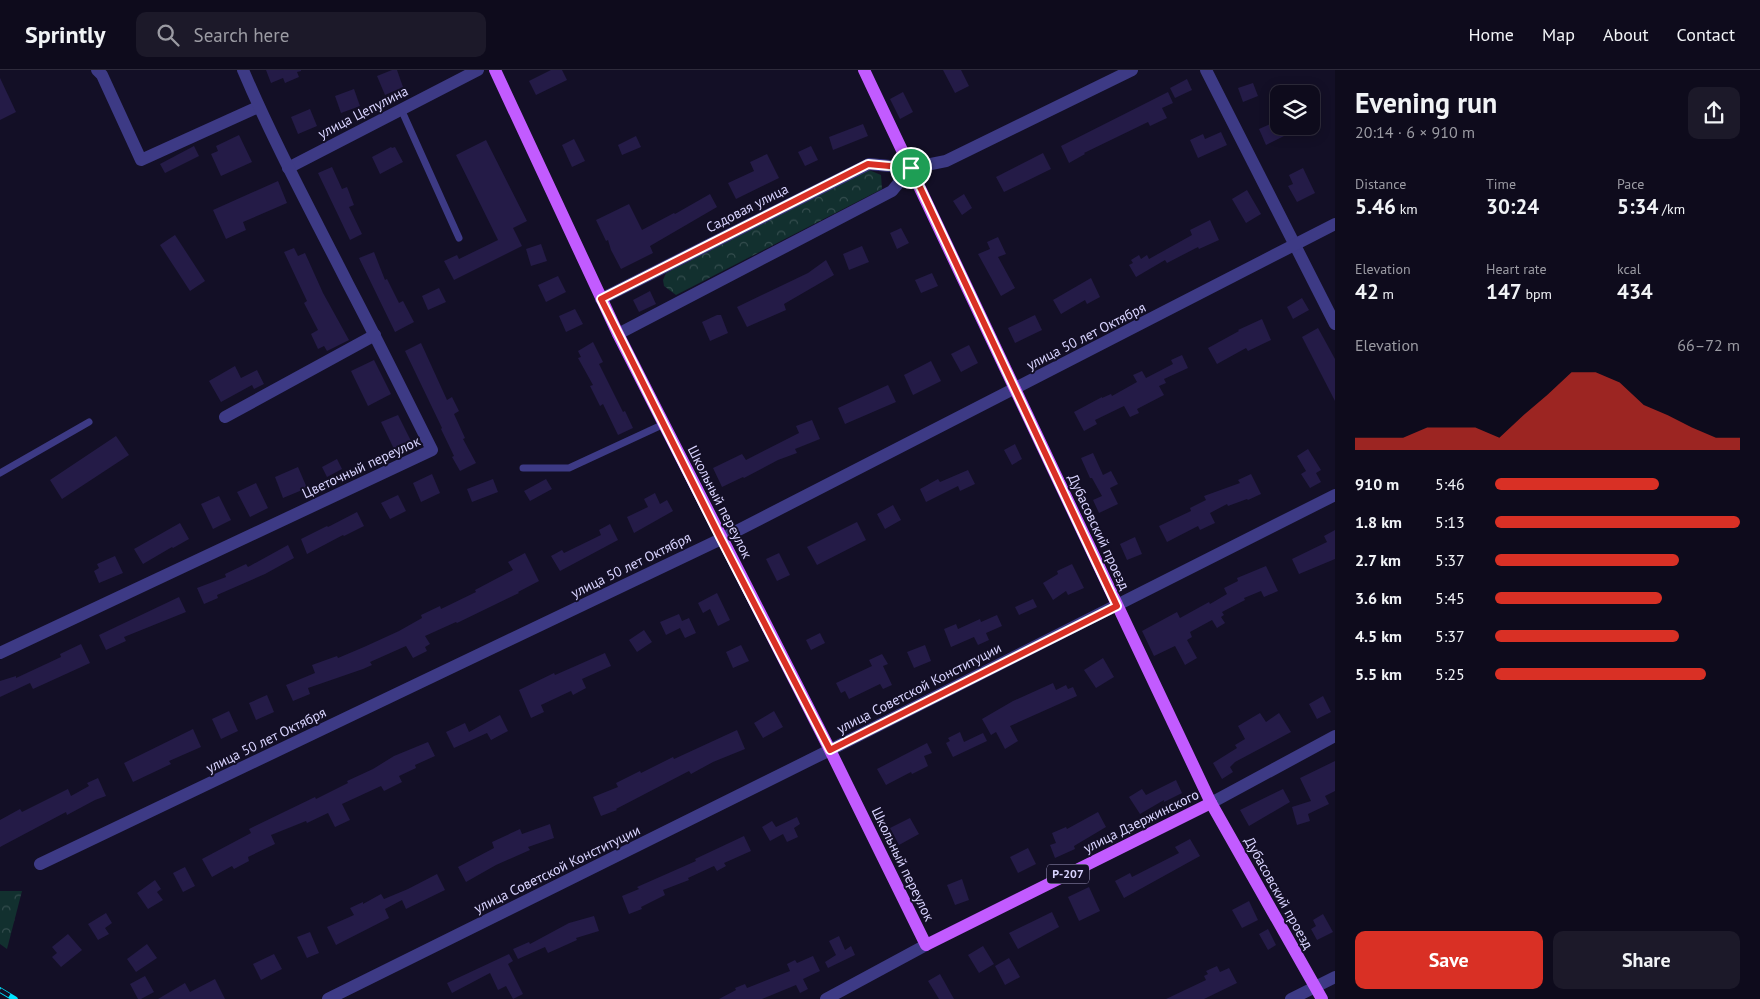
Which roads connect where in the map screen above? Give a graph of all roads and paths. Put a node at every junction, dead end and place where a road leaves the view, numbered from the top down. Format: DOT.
graph roads {
  1 [pos="97,70"];
  2 [pos="243,70"];
  3 [pos="478,70"];
  4 [pos="494,70"];
  5 [pos="864,70"];
  6 [pos="1132,70"];
  7 [pos="1206,70"];
  8 [pos="258,107"];
  9 [pos="402,109"];
  10 [pos="288,168"];
  11 [pos="911,168"];
  12 [pos="1335,224"];
  13 [pos="459,238"];
  14 [pos="1294,245"];
  15 [pos="601,299"];
  16 [pos="1335,324"];
  17 [pos="618,334"];
  18 [pos="375,335"];
  19 [pos="1015,390"];
  20 [pos="225,417"];
  21 [pos="89,422"];
  22 [pos="664,424"];
  23 [pos="523,468"];
  24 [pos="0,473"];
  25 [pos="1335,495"];
  26 [pos="721,539"];
  27 [pos="1117,606"];
  28 [pos="0,653"];
  29 [pos="1335,736"];
  30 [pos="830,750"];
  31 [pos="1211,803"];
  32 [pos="40,864"];
  33 [pos="926,945"];
  34 [pos="1335,977"];
  35 [pos="1315,987"];
  36 [pos="328,999"];
  37 [pos="826,999"];
  38 [pos="1291,999"];
  39 [pos="1322,999"];
  1 -- 8 [label="street"];
  2 -- 8 [label="street, Цветочный переулок"];
  3 -- 9 [label="street, улица Цепулина"];
  4 -- 15 [label="main road, Школьный переулок"];
  5 -- 11 [label="main road, Дубасовский проезд"];
  6 -- 11 [label="street, Садовая улица"];
  7 -- 14 [label="street"];
  8 -- 10 [label="street, Цветочный переулок"];
  9 -- 10 [label="street, улица Цепулина"];
  9 -- 13 [label="lane"];
  10 -- 18 [label="street, Цветочный переулок"];
  11 -- 15 [label="street, Садовая улица"];
  11 -- 17 [label="street"];
  11 -- 19 [label="main road, Дубасовский проезд"];
  12 -- 14 [label="street, улица 50 лет Октября"];
  14 -- 16 [label="street"];
  14 -- 19 [label="street, улица 50 лет Октября"];
  15 -- 17 [label="main road, Школьный переулок"];
  17 -- 22 [label="main road, Школьный переулок"];
  18 -- 20 [label="street"];
  18 -- 28 [label="street, Цветочный переулок"];
  19 -- 26 [label="street, улица 50 лет Октября"];
  19 -- 27 [label="main road, Дубасовский проезд"];
  21 -- 24 [label="lane"];
  22 -- 23 [label="lane"];
  22 -- 26 [label="main road, Школьный переулок"];
  25 -- 27 [label="street, улица Советской Конституции"];
  26 -- 30 [label="main road, Школьный переулок"];
  26 -- 32 [label="street, улица 50 лет Октября"];
  27 -- 30 [label="street, улица Советской Конституции"];
  27 -- 31 [label="main road, Дубасовский проезд"];
  29 -- 31 [label="street, улица Дзержинского"];
  30 -- 33 [label="main road, Школьный переулок"];
  30 -- 36 [label="street, улица Советской Конституции"];
  31 -- 33 [label="main road, улица Дзержинского / Р-207"];
  31 -- 35 [label="main road, Дубасовский проезд"];
  33 -- 37 [label="street, улица Дзержинского"];
  34 -- 35 [label="street"];
  35 -- 38 [label="street"];
  35 -- 39 [label="main road, Дубасовский проезд"];
}
